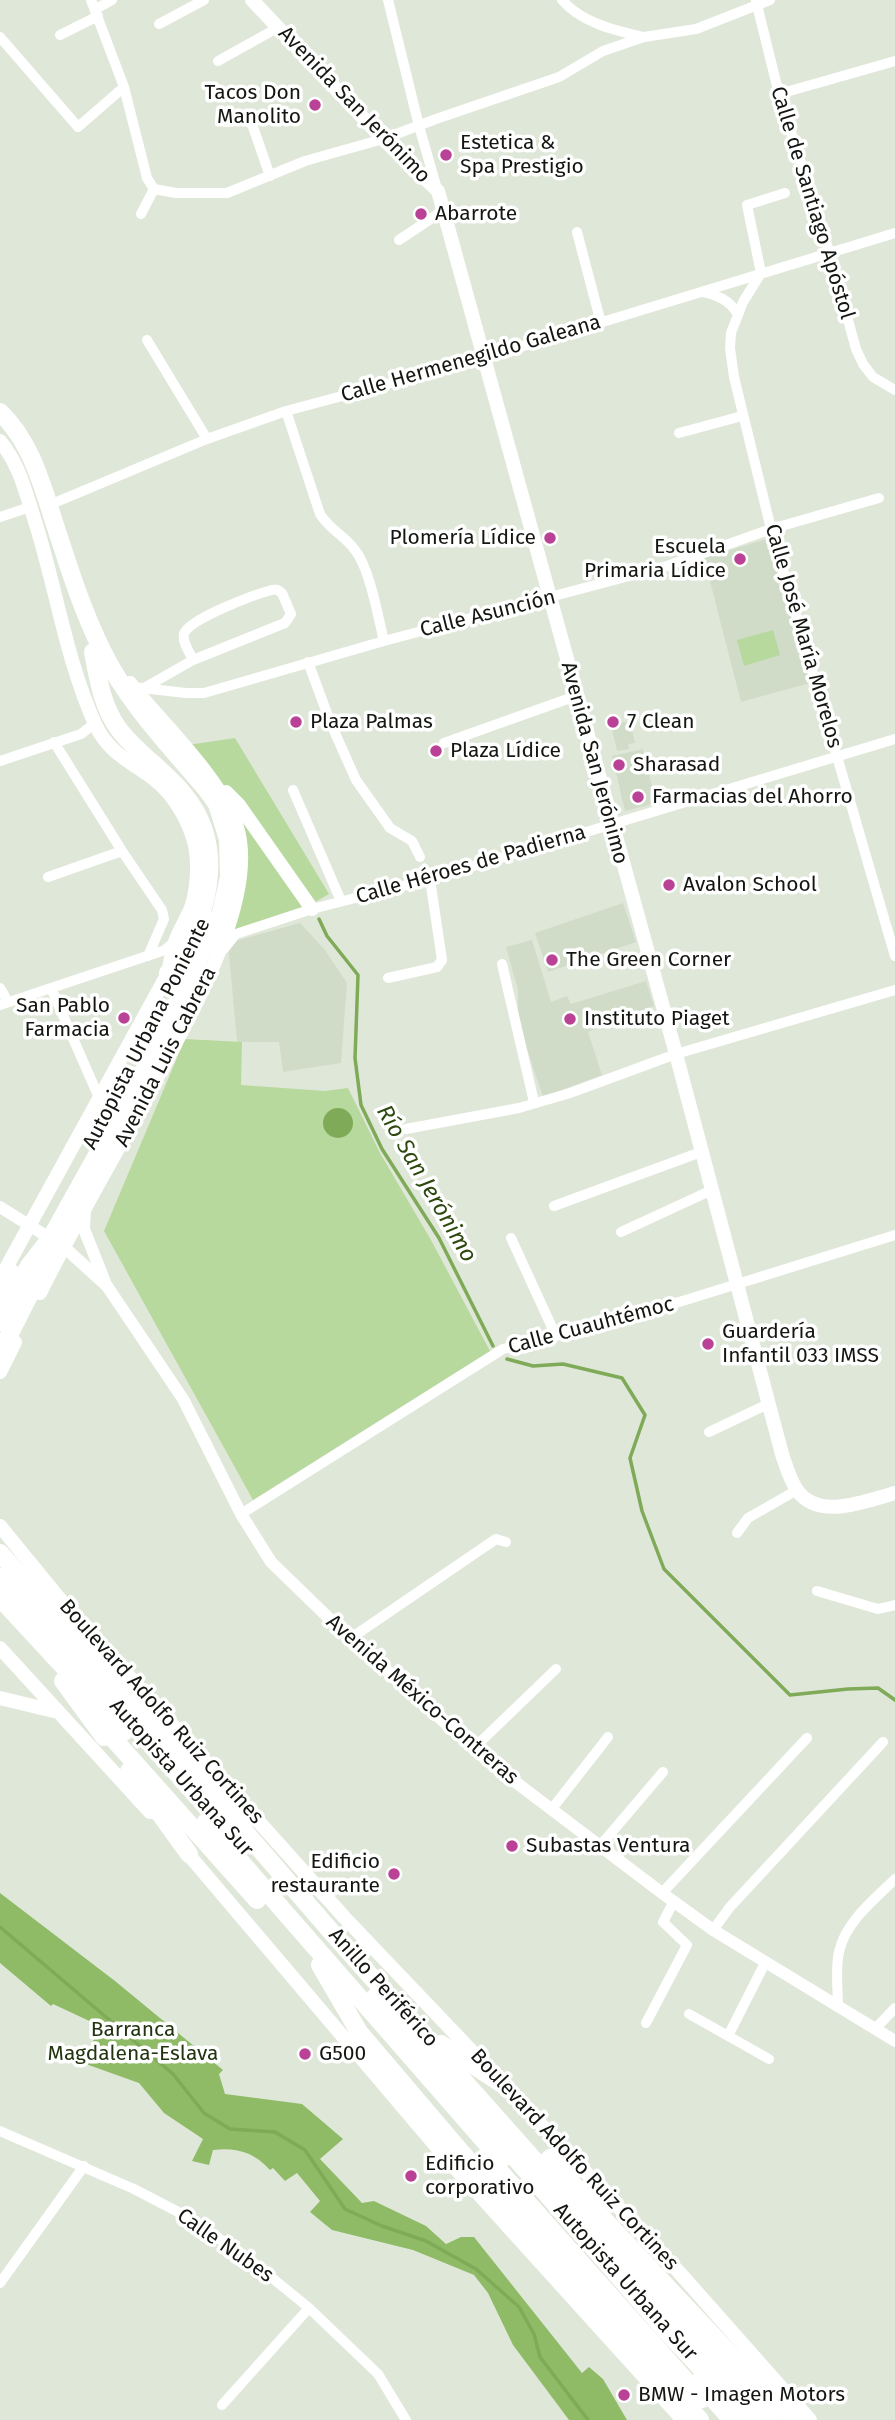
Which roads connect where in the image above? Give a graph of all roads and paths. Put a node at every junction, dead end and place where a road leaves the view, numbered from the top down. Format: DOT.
graph roads {
  1 [pos="113,0"];
  2 [pos="204,0"];
  3 [pos="252,0"];
  4 [pos="388,0"];
  5 [pos="562,0"];
  6 [pos="770,0"];
  7 [pos="756,2"];
  8 [pos="95,8"];
  9 [pos="159,24"];
  10 [pos="279,27"];
  11 [pos="60,35"];
  12 [pos="0,37"];
  13 [pos="644,37"];
  14 [pos="218,61"];
  15 [pos="895,61"];
  16 [pos="124,87"];
  17 [pos="779,94"];
  18 [pos="225,122"];
  19 [pos="419,126"];
  20 [pos="383,139"];
  21 [pos="270,176"];
  22 [pos="155,189"];
  23 [pos="438,191"];
  24 [pos="785,193"];
  25 [pos="444,210"];
  26 [pos="141,214"];
  27 [pos="577,232"];
  28 [pos="895,233"];
  29 [pos="399,240"];
  30 [pos="829,251"];
  31 [pos="761,273"];
  32 [pos="703,292"];
  33 [pos="737,313"];
  34 [pos="601,323"];
  35 [pos="147,340"];
  36 [pos="484,358"];
  37 [pos="895,390"];
  38 [pos="0,410"];
  39 [pos="286,411"];
  40 [pos="742,416"];
  41 [pos="0,429"];
  42 [pos="679,433"];
  43 [pos="207,439"];
  44 [pos="0,441"];
  45 [pos="879,498"];
  46 [pos="54,503"];
  47 [pos="30,507"];
  48 [pos="0,517"];
  49 [pos="771,529"];
  50 [pos="549,599"];
  51 [pos="384,641"];
  52 [pos="99,648"];
  53 [pos="73,659"];
  54 [pos="191,661"];
  55 [pos="308,662"];
  56 [pos="138,687"];
  57 [pos="576,696"];
  58 [pos="95,723"];
  59 [pos="895,739"];
  60 [pos="103,740"];
  61 [pos="54,742"];
  62 [pos="444,743"];
  63 [pos="839,758"];
  64 [pos="0,761"];
  65 [pos="203,770"];
  66 [pos="293,790"];
  67 [pos="611,826"];
  68 [pos="122,851"];
  69 [pos="420,857"];
  70 [pos="48,877"];
  71 [pos="239,878"];
  72 [pos="430,879"];
  73 [pos="341,901"];
  74 [pos="312,909"];
  75 [pos="176,941"];
  76 [pos="148,956"];
  77 [pos="895,956"];
  78 [pos="217,957"];
  79 [pos="502,964"];
  80 [pos="174,970"];
  81 [pos="388,978"];
  82 [pos="0,988"];
  83 [pos="51,988"];
  84 [pos="895,990"];
  85 [pos="4,1004"];
  86 [pos="676,1054"];
  87 [pos="100,1100"];
  88 [pos="534,1102"];
  89 [pos="406,1129"];
  90 [pos="76,1143"];
  91 [pos="701,1152"];
  92 [pos="107,1170"];
  93 [pos="712,1190"];
  94 [pos="554,1206"];
  95 [pos="85,1207"];
  96 [pos="0,1208"];
  97 [pos="29,1225"];
  98 [pos="621,1232"];
  99 [pos="895,1235"];
  100 [pos="510,1238"];
  101 [pos="58,1241"];
  102 [pos="0,1279"];
  103 [pos="738,1285"];
  104 [pos="107,1286"];
  105 [pos="0,1299"];
  106 [pos="0,1322"];
  107 [pos="556,1336"];
  108 [pos="0,1339"];
  109 [pos="0,1353"];
  110 [pos="0,1372"];
  111 [pos="768,1404"];
  112 [pos="709,1432"];
  113 [pos="797,1490"];
  114 [pos="895,1493"];
  115 [pos="241,1514"];
  116 [pos="0,1526"];
  117 [pos="737,1533"];
  118 [pos="506,1542"];
  119 [pos="0,1543"];
  120 [pos="0,1553"];
  121 [pos="0,1565"];
  122 [pos="4,1588"];
  123 [pos="817,1591"];
  124 [pos="895,1605"];
  125 [pos="0,1614"];
  126 [pos="351,1637"];
  127 [pos="0,1648"];
  128 [pos="556,1669"];
  129 [pos="63,1681"];
  130 [pos="0,1698"];
  131 [pos="58,1712"];
  132 [pos="608,1737"];
  133 [pos="807,1738"];
  134 [pos="883,1742"];
  135 [pos="474,1748"];
  136 [pos="663,1772"];
  137 [pos="551,1810"];
  138 [pos="239,1813"];
  139 [pos="278,1843"];
  140 [pos="600,1846"];
  141 [pos="189,1854"];
  142 [pos="895,1879"];
  143 [pos="662,1893"];
  144 [pos="288,1896"];
  145 [pos="674,1901"];
  146 [pos="299,1929"];
  147 [pos="713,1930"];
  148 [pos="335,1936"];
  149 [pos="765,1963"];
  150 [pos="838,2007"];
  151 [pos="895,2008"];
  152 [pos="689,2014"];
  153 [pos="646,2023"];
  154 [pos="876,2028"];
  155 [pos="422,2031"];
  156 [pos="728,2036"];
  157 [pos="895,2041"];
  158 [pos="769,2059"];
  159 [pos="506,2086"];
  160 [pos="0,2131"];
  161 [pos="446,2158"];
  162 [pos="84,2166"];
  163 [pos="571,2252"];
  164 [pos="0,2283"];
  165 [pos="309,2308"];
  166 [pos="222,2405"];
  167 [pos="406,2420"];
  168 [pos="683,2420"];
  169 [pos="700,2420"];
  170 [pos="721,2420"];
  171 [pos="732,2420"];
  172 [pos="750,2420"];
  173 [pos="770,2420"];
  174 [pos="792,2420"];
  175 [pos="810,2420"];
  1 -- 8 [label="street"];
  2 -- 9 [label="street"];
  3 -- 10 [label="main road, Avenida San Jerónimo"];
  4 -- 19 [label="street"];
  5 -- 13 [label="street"];
  6 -- 7 [label="street"];
  7 -- 13 [label="street"];
  7 -- 17 [label="street, Calle de Santiago Apóstol"];
  8 -- 11 [label="street"];
  8 -- 16 [label="street"];
  10 -- 14 [label="street"];
  10 -- 20 [label="main road, Avenida San Jerónimo"];
  12 -- 16 [label="street"];
  13 -- 19 [label="street"];
  15 -- 17 [label="street"];
  16 -- 22 [label="street"];
  17 -- 30 [label="street, Calle de Santiago Apóstol"];
  18 -- 21 [label="street"];
  19 -- 20 [label="street"];
  19 -- 23 [label="street"];
  20 -- 21 [label="street"];
  20 -- 23 [label="main road, Avenida San Jerónimo"];
  21 -- 22 [label="street"];
  22 -- 26 [label="street"];
  23 -- 25 [label="main road, Avenida San Jerónimo"];
  24 -- 31 [label="street"];
  25 -- 29 [label="street"];
  25 -- 36 [label="main road, Avenida San Jerónimo"];
  27 -- 34 [label="street"];
  28 -- 30 [label="street, Calle Hermenegildo Galeana"];
  30 -- 31 [label="street, Calle Hermenegildo Galeana"];
  30 -- 37 [label="street, Calle de Santiago Apóstol"];
  31 -- 32 [label="street, Calle Hermenegildo Galeana"];
  31 -- 33 [label="street, Calle José María Morelos"];
  32 -- 33 [label="street"];
  32 -- 34 [label="street, Calle Hermenegildo Galeana"];
  33 -- 40 [label="street, Calle José María Morelos"];
  34 -- 36 [label="street, Calle Hermenegildo Galeana"];
  35 -- 43 [label="street"];
  36 -- 39 [label="street, Calle Hermenegildo Galeana"];
  36 -- 50 [label="main road, Avenida San Jerónimo"];
  38 -- 46 [label="main road, Avenida Luis Cabrera"];
  38 -- 101 [label="highway, Autopista Urbana Poniente"];
  39 -- 43 [label="street, Calle Hermenegildo Galeana"];
  39 -- 51 [label="street"];
  40 -- 42 [label="street"];
  40 -- 49 [label="street, Calle José María Morelos"];
  41 -- 52 [label="highway, Autopista Urbana Poniente"];
  43 -- 46 [label="street, Calle Hermenegildo Galeana"];
  44 -- 47 [label="main road, Avenida Luis Cabrera"];
  45 -- 49 [label="street, Calle Asunción"];
  46 -- 52 [label="main road, Avenida Luis Cabrera"];
  47 -- 48 [label="street"];
  47 -- 53 [label="main road, Avenida Luis Cabrera"];
  49 -- 50 [label="street, Calle Asunción"];
  49 -- 63 [label="street, Calle José María Morelos"];
  50 -- 51 [label="street, Calle Asunción"];
  50 -- 57 [label="main road, Avenida San Jerónimo"];
  51 -- 55 [label="street, Calle Asunción"];
  52 -- 53 [label="main road"];
  52 -- 56 [label="main road, Avenida Luis Cabrera"];
  52 -- 80 [label="highway"];
  52 -- 105 [label="highway, Autopista Urbana Poniente"];
  53 -- 58 [label="main road, Avenida Luis Cabrera"];
  54 -- 54 [label="street"];
  54 -- 56 [label="street"];
  55 -- 56 [label="street, Calle Asunción"];
  55 -- 69 [label="street"];
  56 -- 65 [label="main road, Avenida Luis Cabrera"];
  57 -- 62 [label="street"];
  57 -- 67 [label="main road, Avenida San Jerónimo"];
  58 -- 60 [label="main road, Avenida Luis Cabrera"];
  58 -- 61 [label="street"];
  59 -- 63 [label="street, Calle Héroes de Padierna"];
  60 -- 75 [label="main road, Avenida Luis Cabrera"];
  60 -- 80 [label="main road, Avenida Luis Cabrera"];
  61 -- 64 [label="street"];
  61 -- 68 [label="street"];
  63 -- 67 [label="street, Calle Héroes de Padierna"];
  63 -- 77 [label="street, Calle José María Morelos"];
  65 -- 71 [label="main road, Avenida Luis Cabrera"];
  65 -- 74 [label="main road"];
  66 -- 73 [label="street"];
  67 -- 72 [label="street, Calle Héroes de Padierna"];
  67 -- 86 [label="main road, Avenida San Jerónimo"];
  68 -- 70 [label="street"];
  68 -- 76 [label="street"];
  71 -- 78 [label="main road, Avenida Luis Cabrera"];
  71 -- 108 [label="main road"];
  72 -- 73 [label="street, Calle Héroes de Padierna"];
  72 -- 81 [label="street"];
  73 -- 74 [label="street, Calle Héroes de Padierna"];
  74 -- 78 [label="street, Calle Héroes de Padierna"];
  75 -- 76 [label="street"];
  75 -- 80 [label="main road, Avenida Luis Cabrera"];
  76 -- 83 [label="street"];
  78 -- 92 [label="main road, Avenida Luis Cabrera"];
  79 -- 88 [label="street"];
  80 -- 87 [label="main road, Avenida Luis Cabrera"];
  80 -- 105 [label="main road, Avenida Luis Cabrera"];
  82 -- 85 [label="street"];
  83 -- 85 [label="street"];
  83 -- 87 [label="street"];
  84 -- 86 [label="street"];
  86 -- 88 [label="street"];
  86 -- 91 [label="main road, Avenida San Jerónimo"];
  87 -- 90 [label="main road, Avenida Luis Cabrera"];
  88 -- 89 [label="street"];
  90 -- 92 [label="main road"];
  90 -- 97 [label="main road, Avenida Luis Cabrera"];
  91 -- 93 [label="main road, Avenida San Jerónimo"];
  91 -- 94 [label="street"];
  92 -- 95 [label="main road, Avenida Luis Cabrera"];
  93 -- 98 [label="street"];
  93 -- 103 [label="main road, Avenida San Jerónimo"];
  95 -- 101 [label="main road, Avenida Luis Cabrera"];
  95 -- 104 [label="street"];
  96 -- 97 [label="street, Avenida México-Contreras"];
  97 -- 101 [label="street, Avenida México-Contreras"];
  97 -- 102 [label="main road, Avenida Luis Cabrera"];
  99 -- 103 [label="street, Calle Cuauhtémoc"];
  100 -- 107 [label="street"];
  101 -- 104 [label="street, Avenida México-Contreras"];
  101 -- 106 [label="highway"];
  101 -- 109 [label="highway"];
  101 -- 110 [label="main road, Avenida Luis Cabrera"];
  103 -- 107 [label="street, Calle Cuauhtémoc"];
  103 -- 111 [label="main road, Avenida San Jerónimo"];
  104 -- 115 [label="street, Avenida México-Contreras"];
  107 -- 115 [label="street, Calle Cuauhtémoc"];
  111 -- 112 [label="street"];
  111 -- 113 [label="main road, Avenida San Jerónimo"];
  113 -- 114 [label="main road"];
  113 -- 117 [label="street"];
  115 -- 126 [label="street, Avenida México-Contreras"];
  116 -- 139 [label="main road, Boulevard Adolfo Ruiz Cortines"];
  118 -- 126 [label="street"];
  119 -- 138 [label="highway"];
  120 -- 148 [label="highway, Anillo Periférico"];
  121 -- 122 [label="highway"];
  122 -- 144 [label="highway, Autopista Urbana Sur"];
  122 -- 146 [label="highway, Autopista Urbana Sur"];
  123 -- 124 [label="street"];
  125 -- 129 [label="highway, Anillo Periférico"];
  126 -- 135 [label="street, Avenida México-Contreras"];
  127 -- 131 [label="main road"];
  128 -- 135 [label="street"];
  129 -- 141 [label="highway"];
  129 -- 163 [label="highway, Anillo Periférico"];
  130 -- 131 [label="main road"];
  131 -- 141 [label="main road"];
  132 -- 137 [label="street"];
  133 -- 143 [label="street"];
  134 -- 147 [label="street"];
  135 -- 137 [label="street, Avenida México-Contreras"];
  136 -- 140 [label="street"];
  137 -- 140 [label="street, Avenida México-Contreras"];
  138 -- 139 [label="main road"];
  138 -- 148 [label="highway"];
  139 -- 159 [label="main road, Boulevard Adolfo Ruiz Cortines"];
  140 -- 143 [label="street, Avenida México-Contreras"];
  141 -- 161 [label="main road"];
  142 -- 150 [label="street"];
  143 -- 145 [label="street, Avenida México-Contreras"];
  144 -- 172 [label="highway, Autopista Urbana Sur"];
  144 -- 174 [label="highway"];
  145 -- 147 [label="street, Avenida México-Contreras"];
  145 -- 153 [label="street"];
  146 -- 169 [label="highway"];
  146 -- 171 [label="highway, Autopista Urbana Sur"];
  147 -- 149 [label="street, Avenida México-Contreras"];
  148 -- 155 [label="highway, Anillo Periférico"];
  149 -- 150 [label="street, Avenida México-Contreras"];
  149 -- 156 [label="street"];
  150 -- 154 [label="street, Avenida México-Contreras"];
  151 -- 154 [label="street"];
  152 -- 156 [label="street"];
  154 -- 157 [label="street, Avenida México-Contreras"];
  155 -- 159 [label="highway"];
  155 -- 173 [label="highway, Anillo Periférico"];
  156 -- 158 [label="street"];
  159 -- 175 [label="main road, Boulevard Adolfo Ruiz Cortines"];
  160 -- 162 [label="street, Calle Nubes"];
  161 -- 163 [label="highway"];
  161 -- 168 [label="main road"];
  162 -- 164 [label="street"];
  162 -- 165 [label="street, Calle Nubes"];
  163 -- 170 [label="highway, Anillo Periférico"];
  165 -- 166 [label="street"];
  165 -- 167 [label="street, Calle Nubes"];
}
